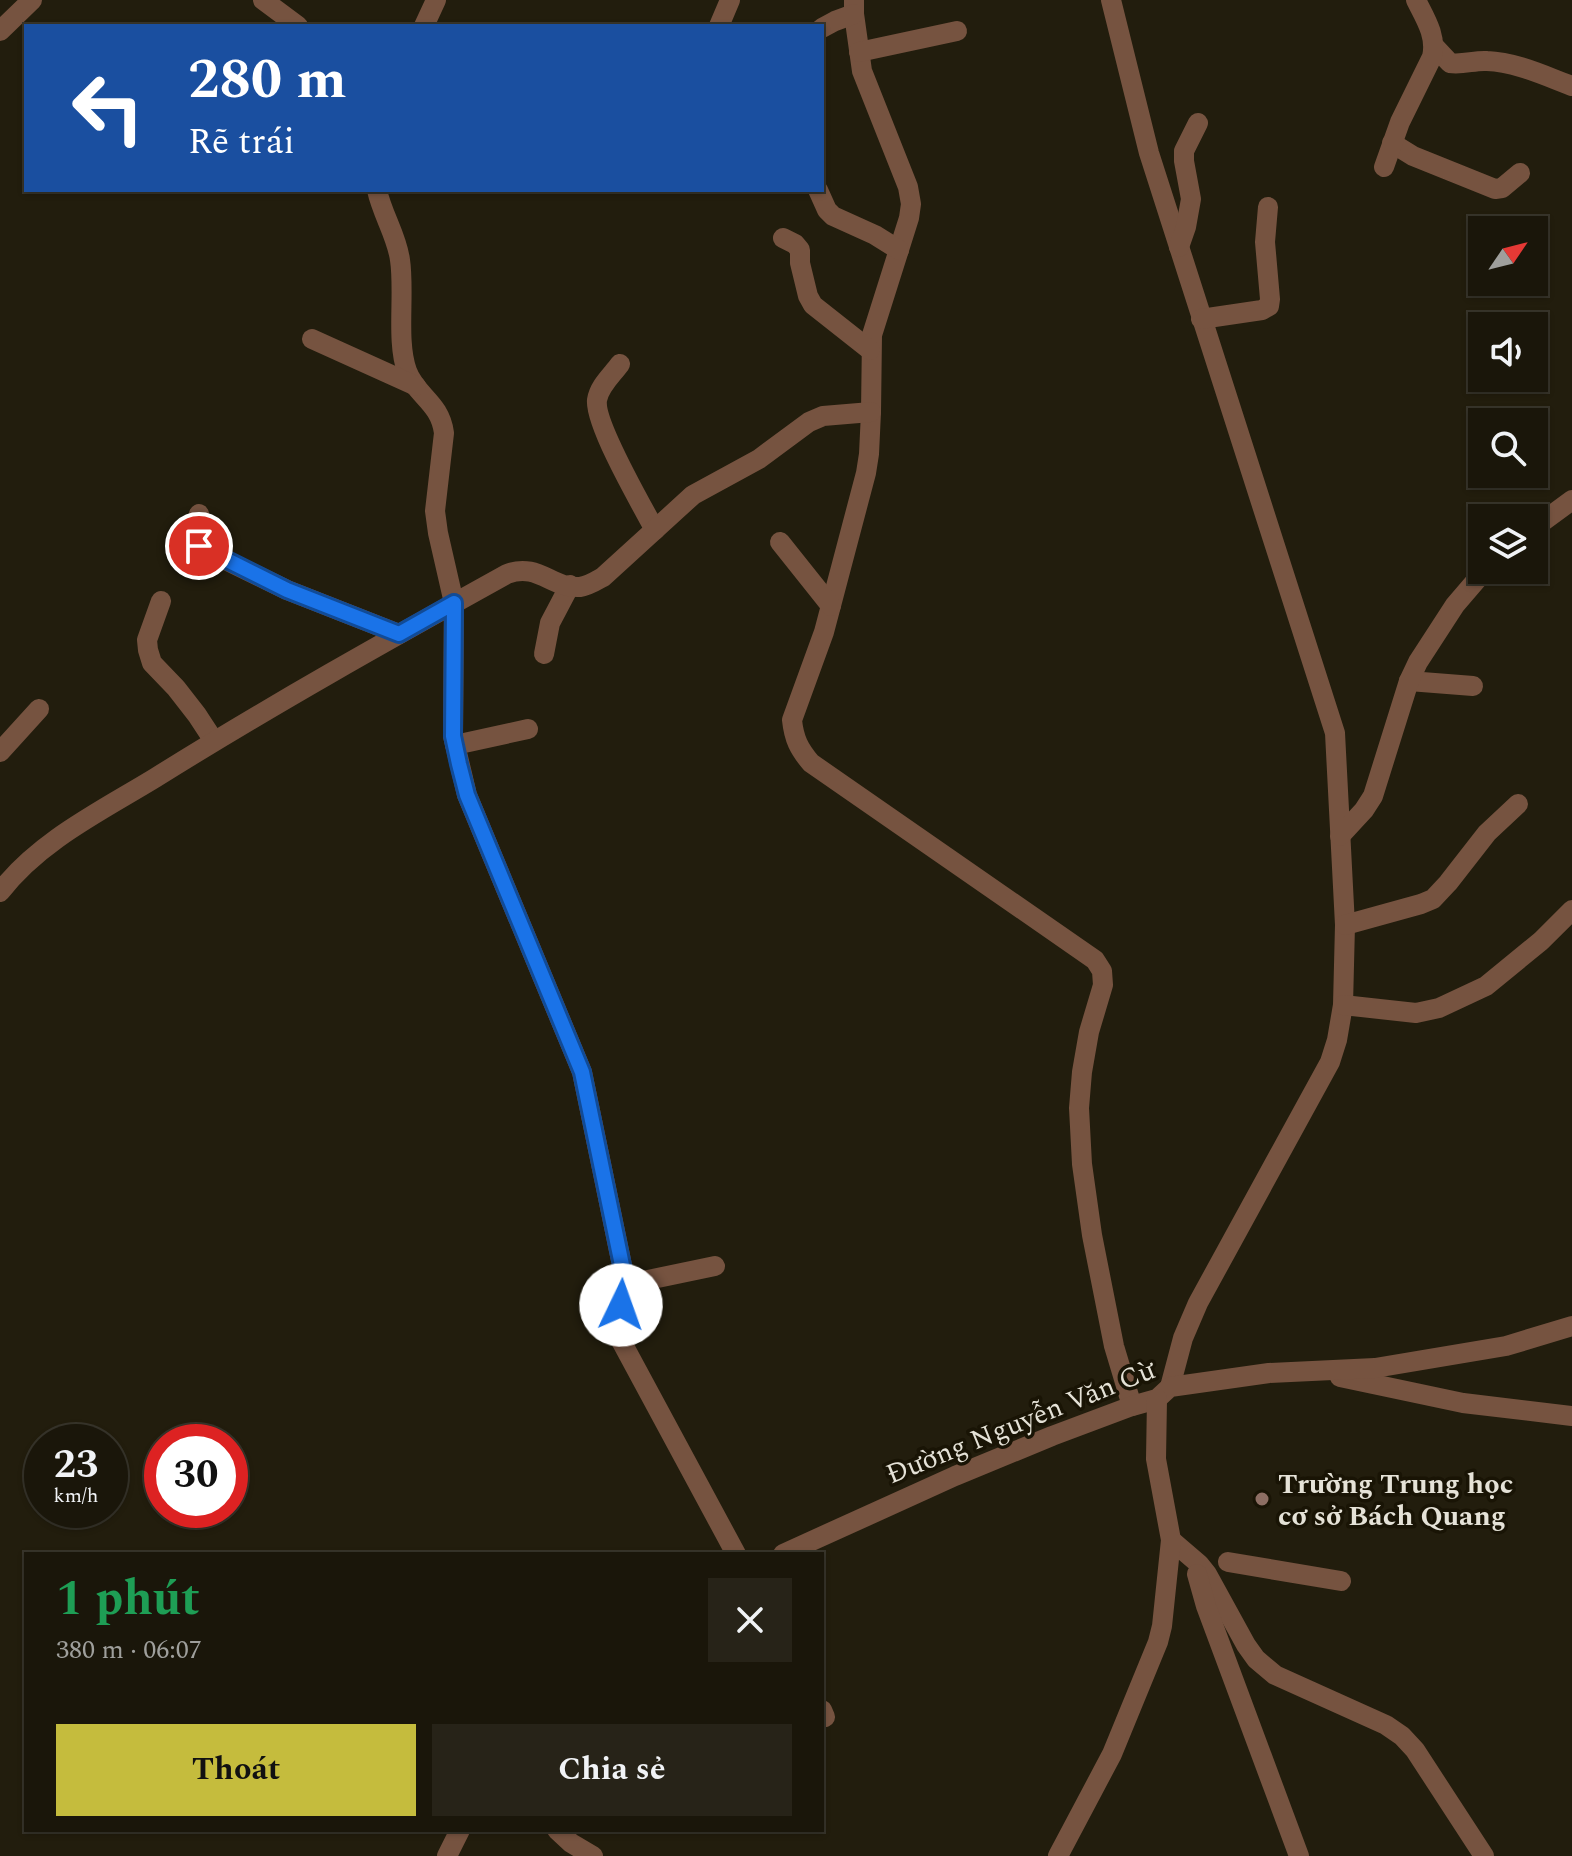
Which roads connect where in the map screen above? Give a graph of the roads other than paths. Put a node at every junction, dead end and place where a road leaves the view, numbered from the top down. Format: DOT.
graph roads {
  1 [pos="32,0"];
  2 [pos="263,0"];
  3 [pos="436,0"];
  4 [pos="1111,0"];
  5 [pos="1416,0"];
  6 [pos="724,1"];
  7 [pos="854,7"];
  8 [pos="295,24"];
  9 [pos="425,24"];
  10 [pos="719,24"];
  11 [pos="824,27"];
  12 [pos="1,29"];
  13 [pos="957,31"];
  14 [pos="1435,47"];
  15 [pos="859,52"];
  16 [pos="1572,86"];
  17 [pos="1198,123"];
  18 [pos="1392,143"];
  19 [pos="1384,167"];
  20 [pos="1520,173"];
  21 [pos="378,192"];
  22 [pos="819,192"];
  23 [pos="1268,207"];
  24 [pos="783,238"];
  25 [pos="1179,247"];
  26 [pos="899,250"];
  27 [pos="1201,319"];
  28 [pos="312,339"];
  29 [pos="870,350"];
  30 [pos="620,364"];
  31 [pos="416,386"];
  32 [pos="871,412"];
  33 [pos="1572,500"];
  34 [pos="199,514"];
  35 [pos="1548,518"];
  36 [pos="655,530"];
  37 [pos="780,542"];
  38 [pos="1473,584"];
  39 [pos="570,585"];
  40 [pos="161,601"];
  41 [pos="454,603"];
  42 [pos="831,606"];
  43 [pos="399,634"];
  44 [pos="544,654"];
  45 [pos="1409,681"];
  46 [pos="1473,686"];
  47 [pos="39,709"];
  48 [pos="528,729"];
  49 [pos="214,741"];
  50 [pos="455,745"];
  51 [pos="0,752"];
  52 [pos="1518,804"];
  53 [pos="1340,836"];
  54 [pos="0,892"];
  55 [pos="1572,910"];
  56 [pos="1345,925"];
  57 [pos="1343,1005"];
  58 [pos="715,1266"];
  59 [pos="624,1285"];
  60 [pos="1572,1326"];
  61 [pos="1313,1370"];
  62 [pos="1164,1393"];
  63 [pos="1132,1406"];
  64 [pos="1572,1416"];
  65 [pos="1171,1540"];
  66 [pos="735,1552"];
  67 [pos="787,1552"];
  68 [pos="1209,1562"];
  69 [pos="1341,1581"];
  70 [pos="459,1832"];
  71 [pos="559,1832"];
  72 [pos="447,1856"];
  73 [pos="593,1856"];
  74 [pos="1058,1856"];
  75 [pos="1299,1856"];
  76 [pos="1484,1856"];
  1 -- 12 [label="street"];
  2 -- 8 [label="street"];
  3 -- 9 [label="street"];
  4 -- 25 [label="street"];
  5 -- 14 [label="street"];
  6 -- 10 [label="street"];
  7 -- 11 [label="street"];
  7 -- 15 [label="street"];
  13 -- 15 [label="street"];
  14 -- 16 [label="street"];
  14 -- 18 [label="street"];
  15 -- 26 [label="street"];
  17 -- 25 [label="street"];
  18 -- 19 [label="street"];
  18 -- 20 [label="street"];
  21 -- 31 [label="street"];
  22 -- 26 [label="street"];
  23 -- 27 [label="street"];
  24 -- 29 [label="street"];
  25 -- 27 [label="street"];
  26 -- 29 [label="street"];
  27 -- 53 [label="street"];
  28 -- 31 [label="street"];
  29 -- 32 [label="street"];
  30 -- 36 [label="street"];
  31 -- 41 [label="street"];
  32 -- 36 [label="street"];
  32 -- 42 [label="street"];
  33 -- 35 [label="street"];
  34 -- 43 [label="street"];
  36 -- 39 [label="street"];
  37 -- 42 [label="street"];
  38 -- 45 [label="street"];
  39 -- 41 [label="street"];
  39 -- 44 [label="street"];
  40 -- 49 [label="street"];
  41 -- 43 [label="street"];
  41 -- 50 [label="street"];
  42 -- 63 [label="street"];
  43 -- 49 [label="street"];
  45 -- 46 [label="street"];
  45 -- 53 [label="street"];
  47 -- 51 [label="street"];
  48 -- 50 [label="street"];
  49 -- 54 [label="street"];
  50 -- 59 [label="street"];
  52 -- 56 [label="street"];
  53 -- 56 [label="street"];
  55 -- 57 [label="street"];
  56 -- 57 [label="street"];
  57 -- 62 [label="street"];
  58 -- 59 [label="street"];
  59 -- 66 [label="street"];
  60 -- 61 [label="street, Đường Nguyễn Văn Cừ"];
  61 -- 62 [label="street, Đường Nguyễn Văn Cừ"];
  61 -- 64 [label="street"];
  62 -- 63 [label="street, Đường Nguyễn Văn Cừ"];
  62 -- 65 [label="street"];
  63 -- 67 [label="street, Đường Nguyễn Văn Cừ"];
  65 -- 68 [label="street"];
  65 -- 74 [label="street"];
  68 -- 69 [label="street"];
  68 -- 75 [label="street"];
  68 -- 76 [label="street"];
  70 -- 72 [label="street"];
  71 -- 73 [label="street"];
}
